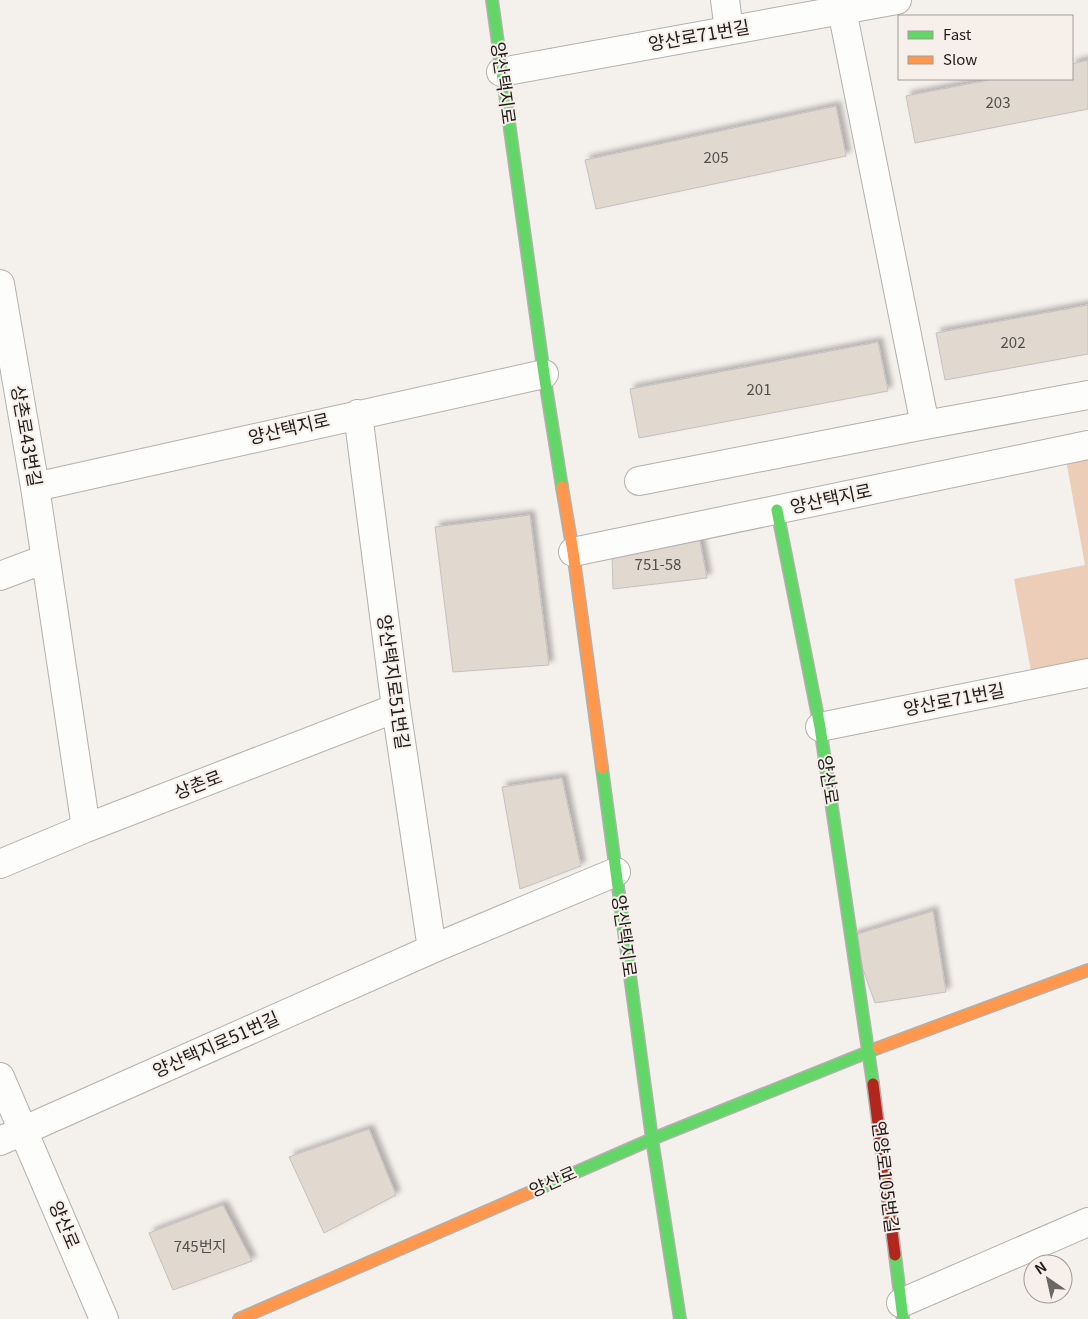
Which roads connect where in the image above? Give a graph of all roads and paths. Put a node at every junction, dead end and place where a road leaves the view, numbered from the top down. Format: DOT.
graph roads {
  1 [pos="492,0"];
  2 [pos="725,0"];
  3 [pos="897,0"];
  4 [pos="842,10"];
  5 [pos="729,30"];
  6 [pos="501,72"];
  7 [pos="1,292"];
  8 [pos="544,374"];
  9 [pos="1088,395"];
  10 [pos="358,414"];
  11 [pos="925,424"];
  12 [pos="1088,445"];
  13 [pos="639,481"];
  14 [pos="35,486"];
  15 [pos="777,510"];
  16 [pos="573,552"];
  17 [pos="46,559"];
  18 [pos="0,576"];
  19 [pos="1088,673"];
  20 [pos="396,708"];
  21 [pos="820,727"];
  22 [pos="86,828"];
  23 [pos="0,864"];
  24 [pos="616,872"];
  25 [pos="432,949"];
  26 [pos="1088,970"];
  27 [pos="869,1051"];
  28 [pos="0,1077"];
  29 [pos="12,1136"];
  30 [pos="652,1139"];
  31 [pos="1088,1222"];
  32 [pos="902,1311"];
  33 [pos="104,1319"];
  34 [pos="239,1319"];
  35 [pos="680,1319"];
  1 -- 6 [label="street, 양산택지로"];
  2 -- 5 [label="street"];
  3 -- 4 [label="street, 양산로71번길"];
  4 -- 5 [label="street, 양산로71번길"];
  4 -- 11 [label="street"];
  5 -- 6 [label="street, 양산로71번길"];
  6 -- 8 [label="street, 양산택지로"];
  7 -- 14 [label="street, 상촌로43번길"];
  8 -- 10 [label="street, 양산택지로"];
  8 -- 16 [label="street, 양산택지로"];
  9 -- 11 [label="street"];
  10 -- 14 [label="street, 양산택지로"];
  10 -- 20 [label="street, 양산택지로51번길"];
  11 -- 13 [label="street"];
  12 -- 15 [label="street, 양산택지로"];
  14 -- 17 [label="street, 상촌로43번길"];
  15 -- 16 [label="street, 양산택지로"];
  15 -- 21 [label="street, 양산로"];
  16 -- 24 [label="street, 양산택지로"];
  17 -- 18 [label="street"];
  17 -- 22 [label="street, 상촌로43번길"];
  19 -- 21 [label="street, 양산로71번길"];
  20 -- 22 [label="street, 상촌로"];
  20 -- 25 [label="street, 양산택지로51번길"];
  21 -- 27 [label="street, 양산로"];
  22 -- 23 [label="street, 상촌로"];
  24 -- 25 [label="street, 양산택지로51번길"];
  24 -- 30 [label="street, 양산택지로"];
  25 -- 29 [label="street, 양산택지로51번길"];
  26 -- 27 [label="street, 양산로"];
  27 -- 30 [label="street, 양산로"];
  27 -- 32 [label="street, 연양로105번길"];
  28 -- 29 [label="street, 양산로"];
  29 -- 33 [label="street, 양산로"];
  30 -- 34 [label="street, 양산로"];
  30 -- 35 [label="street, 양산택지로"];
  31 -- 32 [label="street, 연양로105번길"];
}
